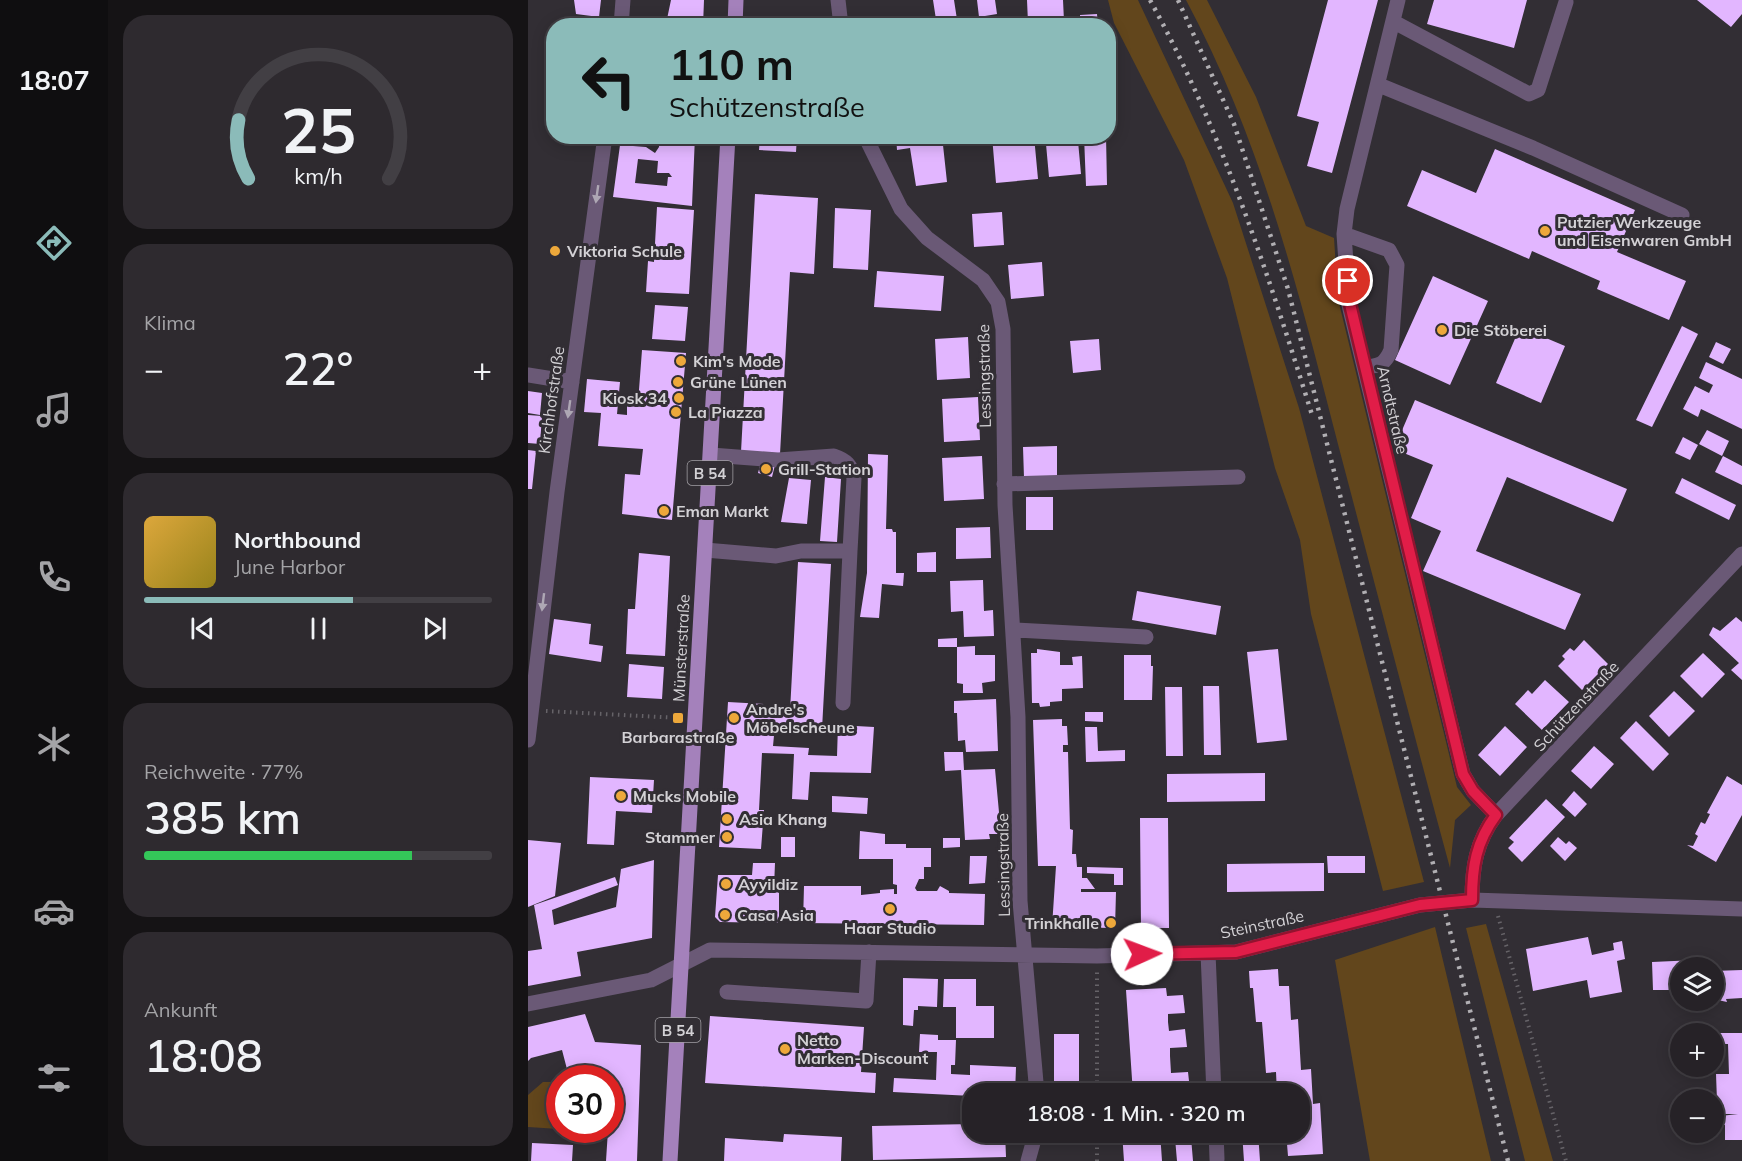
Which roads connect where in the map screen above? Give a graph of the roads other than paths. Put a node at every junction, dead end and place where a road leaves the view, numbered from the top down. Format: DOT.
graph roads {
  1 [pos="623,0"];
  2 [pos="736,0"];
  3 [pos="838,0"];
  4 [pos="1398,0"];
  5 [pos="1566,2"];
  6 [pos="622,18"];
  7 [pos="735,18"];
  8 [pos="840,18"];
  9 [pos="1394,22"];
  10 [pos="1379,85"];
  11 [pos="605,144"];
  12 [pos="728,144"];
  13 [pos="869,144"];
  14 [pos="1682,215"];
  15 [pos="1344,234"];
  16 [pos="1365,367"];
  17 [pos="528,375"];
  18 [pos="572,382"];
  19 [pos="711,455"];
  20 [pos="1238,477"];
  21 [pos="1005,483"];
  22 [pos="705,550"];
  23 [pos="850,551"];
  24 [pos="1742,554"];
  25 [pos="1014,630"];
  26 [pos="1146,637"];
  27 [pos="843,703"];
  28 [pos="528,740"];
  29 [pos="1496,815"];
  30 [pos="1472,900"];
  31 [pos="1742,909"];
  32 [pos="869,952"];
  33 [pos="1208,952"];
  34 [pos="1023,954"];
  35 [pos="682,964"];
  36 [pos="727,992"];
  37 [pos="528,1004"];
  38 [pos="1036,1083"];
  39 [pos="1214,1083"];
  40 [pos="1033,1143"];
  41 [pos="1216,1143"];
  42 [pos="1217,1159"];
  43 [pos="670,1161"];
  44 [pos="1029,1161"];
  1 -- 6 [label="street"];
  2 -- 7 [label="main road"];
  3 -- 8 [label="street"];
  4 -- 9 [label="street, Arndtstraße"];
  5 -- 9 [label="street"];
  9 -- 10 [label="street, Arndtstraße"];
  10 -- 14 [label="street"];
  10 -- 15 [label="street, Arndtstraße"];
  11 -- 18 [label="street, Kirchhofstraße, one-way"];
  12 -- 19 [label="main road, Münsterstraße / B 54"];
  13 -- 21 [label="street, Lessingstraße"];
  15 -- 16 [label="street, Arndtstraße"];
  15 -- 16 [label="street"];
  16 -- 29 [label="street, Arndtstraße"];
  17 -- 18 [label="street"];
  18 -- 28 [label="street, Kirchhofstraße, one-way"];
  19 -- 22 [label="main road, Münsterstraße / B 54"];
  19 -- 23 [label="street"];
  20 -- 21 [label="street"];
  21 -- 25 [label="street, Lessingstraße"];
  22 -- 23 [label="street"];
  22 -- 35 [label="main road, Münsterstraße / B 54"];
  23 -- 27 [label="street"];
  24 -- 29 [label="street, Schützenstraße"];
  25 -- 26 [label="street"];
  25 -- 34 [label="street, Lessingstraße"];
  29 -- 30 [label="street, Schützenstraße"];
  30 -- 31 [label="street, Steinstraße"];
  30 -- 33 [label="street, Steinstraße"];
  32 -- 34 [label="street, Steinstraße"];
  32 -- 35 [label="street, Steinstraße"];
  32 -- 36 [label="street"];
  33 -- 34 [label="street, Steinstraße"];
  33 -- 39 [label="street"];
  34 -- 38 [label="street, Lessingstraße"];
  35 -- 37 [label="street"];
  35 -- 43 [label="main road, Münsterstraße / B 54"];
  40 -- 44 [label="street"];
  41 -- 42 [label="street"];
}
